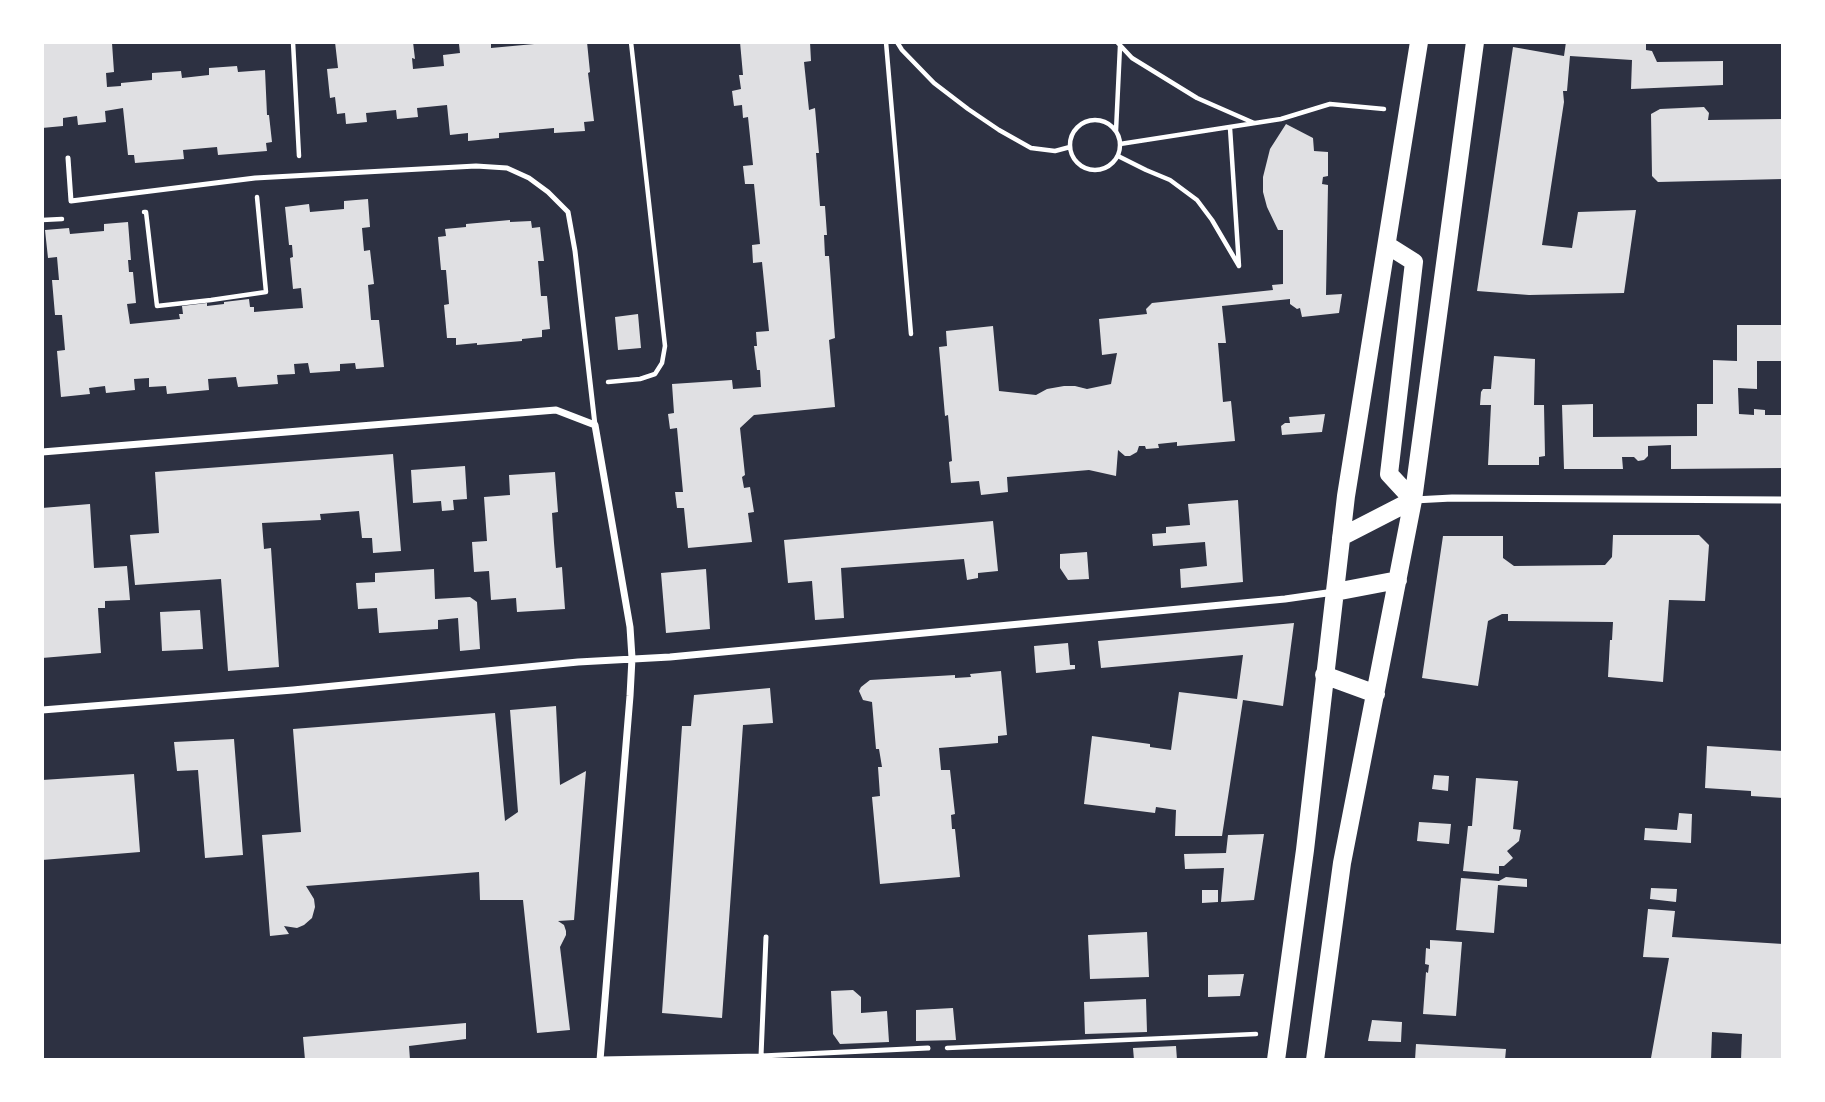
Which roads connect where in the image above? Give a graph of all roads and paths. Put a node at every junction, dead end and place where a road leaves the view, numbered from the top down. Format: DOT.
graph roads {
  1 [pos="293,42"];
  2 [pos="632,42"];
  3 [pos="886,42"];
  4 [pos="897,42"];
  5 [pos="1419,42"];
  6 [pos="1475,42"];
  7 [pos="1119,43"];
  8 [pos="1408,112"];
  9 [pos="1255,124"];
  10 [pos="1230,128"];
  11 [pos="1116,131"];
  12 [pos="1120,144"];
  13 [pos="1070,147"];
  14 [pos="1118,156"];
  15 [pos="68,158"];
  16 [pos="300,176"];
  17 [pos="255,178"];
  18 [pos="133,213"];
  19 [pos="68,218"];
  20 [pos="42,220"];
  21 [pos="1387,244"];
  22 [pos="911,334"];
  23 [pos="590,384"];
  24 [pos="594,425"];
  25 [pos="42,452"];
  26 [pos="1413,500"];
  27 [pos="1783,500"];
  28 [pos="1341,537"];
  29 [pos="1398,580"];
  30 [pos="1335,592"];
  31 [pos="632,659"];
  32 [pos="1324,675"];
  33 [pos="1376,694"];
  34 [pos="42,710"];
  35 [pos="765,937"];
  36 [pos="1280,1033"];
  37 [pos="928,1048"];
  38 [pos="761,1056"];
  39 [pos="601,1060"];
  40 [pos="1276,1060"];
  41 [pos="1315,1060"];
  1 -- 16 [label="path"];
  2 -- 23 [label="path"];
  3 -- 22 [label="path"];
  4 -- 13 [label="path"];
  5 -- 8 [label="main road"];
  6 -- 26 [label="main road"];
  7 -- 9 [label="path"];
  7 -- 11 [label="path"];
  8 -- 9 [label="path"];
  8 -- 21 [label="main road"];
  9 -- 10 [label="path"];
  10 -- 12 [label="path"];
  10 -- 14 [label="path"];
  11 -- 12 [label="path"];
  11 -- 13 [label="path"];
  12 -- 14 [label="path"];
  13 -- 14 [label="path"];
  15 -- 17 [label="lane"];
  16 -- 17 [label="lane"];
  16 -- 23 [label="lane"];
  17 -- 18 [label="path"];
  19 -- 20 [label="path"];
  21 -- 26 [label="main road"];
  21 -- 28 [label="main road"];
  23 -- 24 [label="lane"];
  24 -- 25 [label="street"];
  24 -- 31 [label="street"];
  26 -- 27 [label="street"];
  26 -- 28 [label="main road"];
  26 -- 29 [label="main road"];
  28 -- 30 [label="main road"];
  29 -- 30 [label="main road"];
  29 -- 33 [label="main road"];
  30 -- 31 [label="street"];
  30 -- 32 [label="main road"];
  31 -- 34 [label="street"];
  31 -- 39 [label="street"];
  32 -- 33 [label="main road"];
  32 -- 36 [label="main road"];
  33 -- 41 [label="main road"];
  35 -- 38 [label="lane"];
  36 -- 37 [label="path"];
  36 -- 40 [label="main road"];
  37 -- 38 [label="lane"];
  38 -- 39 [label="lane"];
}
